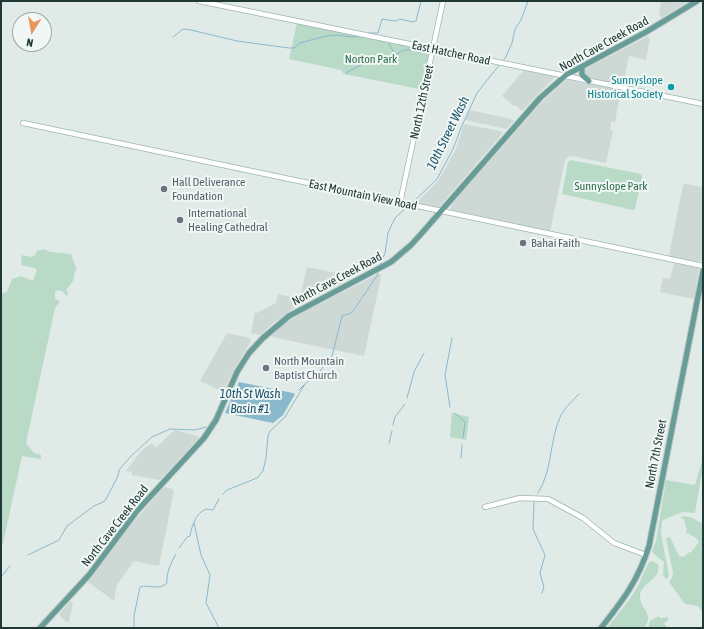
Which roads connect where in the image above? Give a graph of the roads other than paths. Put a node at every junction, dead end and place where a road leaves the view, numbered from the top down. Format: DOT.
graph roads {
  1 [pos="199,1"];
  2 [pos="443,1"];
  3 [pos="697,1"];
  4 [pos="433,49"];
  5 [pos="582,67"];
  6 [pos="566,76"];
  7 [pos="589,81"];
  8 [pos="703,104"];
  9 [pos="23,122"];
  10 [pos="400,202"];
  11 [pos="440,211"];
  12 [pos="703,266"];
  13 [pos="703,271"];
  14 [pos="486,507"];
  15 [pos="646,555"];
  16 [pos="40,628"];
  17 [pos="601,628"];
  1 -- 4 [label="street, East Hatcher Road"];
  2 -- 4 [label="street, North 12th Street"];
  3 -- 5 [label="main road, North Cave Creek Road"];
  4 -- 6 [label="street, East Hatcher Road"];
  4 -- 10 [label="street, North 12th Street"];
  5 -- 6 [label="main road, North Cave Creek Road"];
  5 -- 7 [label="main road"];
  6 -- 7 [label="street, East Hatcher Road"];
  6 -- 11 [label="main road, North Cave Creek Road"];
  7 -- 8 [label="street, East Hatcher Road"];
  9 -- 10 [label="street, East Mountain View Road"];
  10 -- 11 [label="street, East Mountain View Road"];
  11 -- 12 [label="street, East Mountain View Road"];
  11 -- 16 [label="main road, North Cave Creek Road"];
  13 -- 15 [label="main road, North 7th Street"];
  14 -- 15 [label="street"];
  15 -- 17 [label="main road, North 7th Street"];
}
